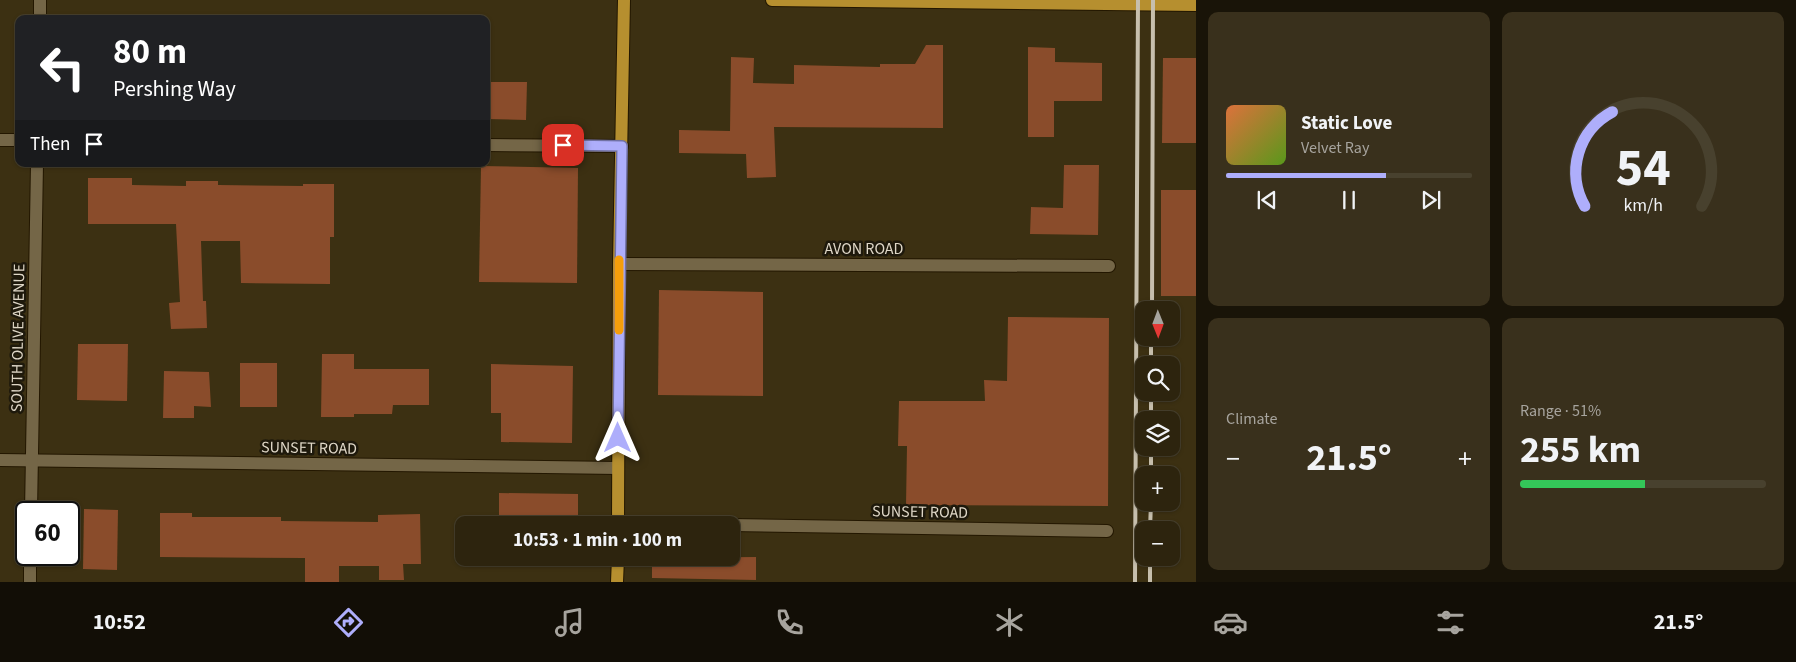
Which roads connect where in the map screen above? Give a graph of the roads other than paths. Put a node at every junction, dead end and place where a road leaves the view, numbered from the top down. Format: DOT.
graph roads {
  1 [pos="40,0"];
  2 [pos="624,0"];
  3 [pos="772,0"];
  4 [pos="1196,5"];
  5 [pos="40,15"];
  6 [pos="0,140"];
  7 [pos="15,140"];
  8 [pos="490,145"];
  9 [pos="622,146"];
  10 [pos="37,167"];
  11 [pos="619,264"];
  12 [pos="1109,266"];
  13 [pos="0,460"];
  14 [pos="32,461"];
  15 [pos="618,468"];
  16 [pos="31,501"];
  17 [pos="618,516"];
  18 [pos="740,525"];
  19 [pos="1107,531"];
  20 [pos="30,566"];
  21 [pos="618,566"];
  22 [pos="30,582"];
  23 [pos="617,582"];
  1 -- 5 [label="street"];
  2 -- 9 [label="main road"];
  3 -- 4 [label="main road"];
  6 -- 7 [label="street"];
  8 -- 9 [label="street"];
  9 -- 11 [label="main road"];
  10 -- 14 [label="street, SOUTH OLIVE AVENUE"];
  11 -- 12 [label="street, AVON ROAD"];
  11 -- 15 [label="main road"];
  13 -- 14 [label="street, SUNSET ROAD"];
  14 -- 15 [label="street, SUNSET ROAD"];
  14 -- 16 [label="street, SOUTH OLIVE AVENUE"];
  15 -- 17 [label="main road"];
  18 -- 19 [label="street, SUNSET ROAD"];
  20 -- 22 [label="street"];
  21 -- 23 [label="main road"];
}
